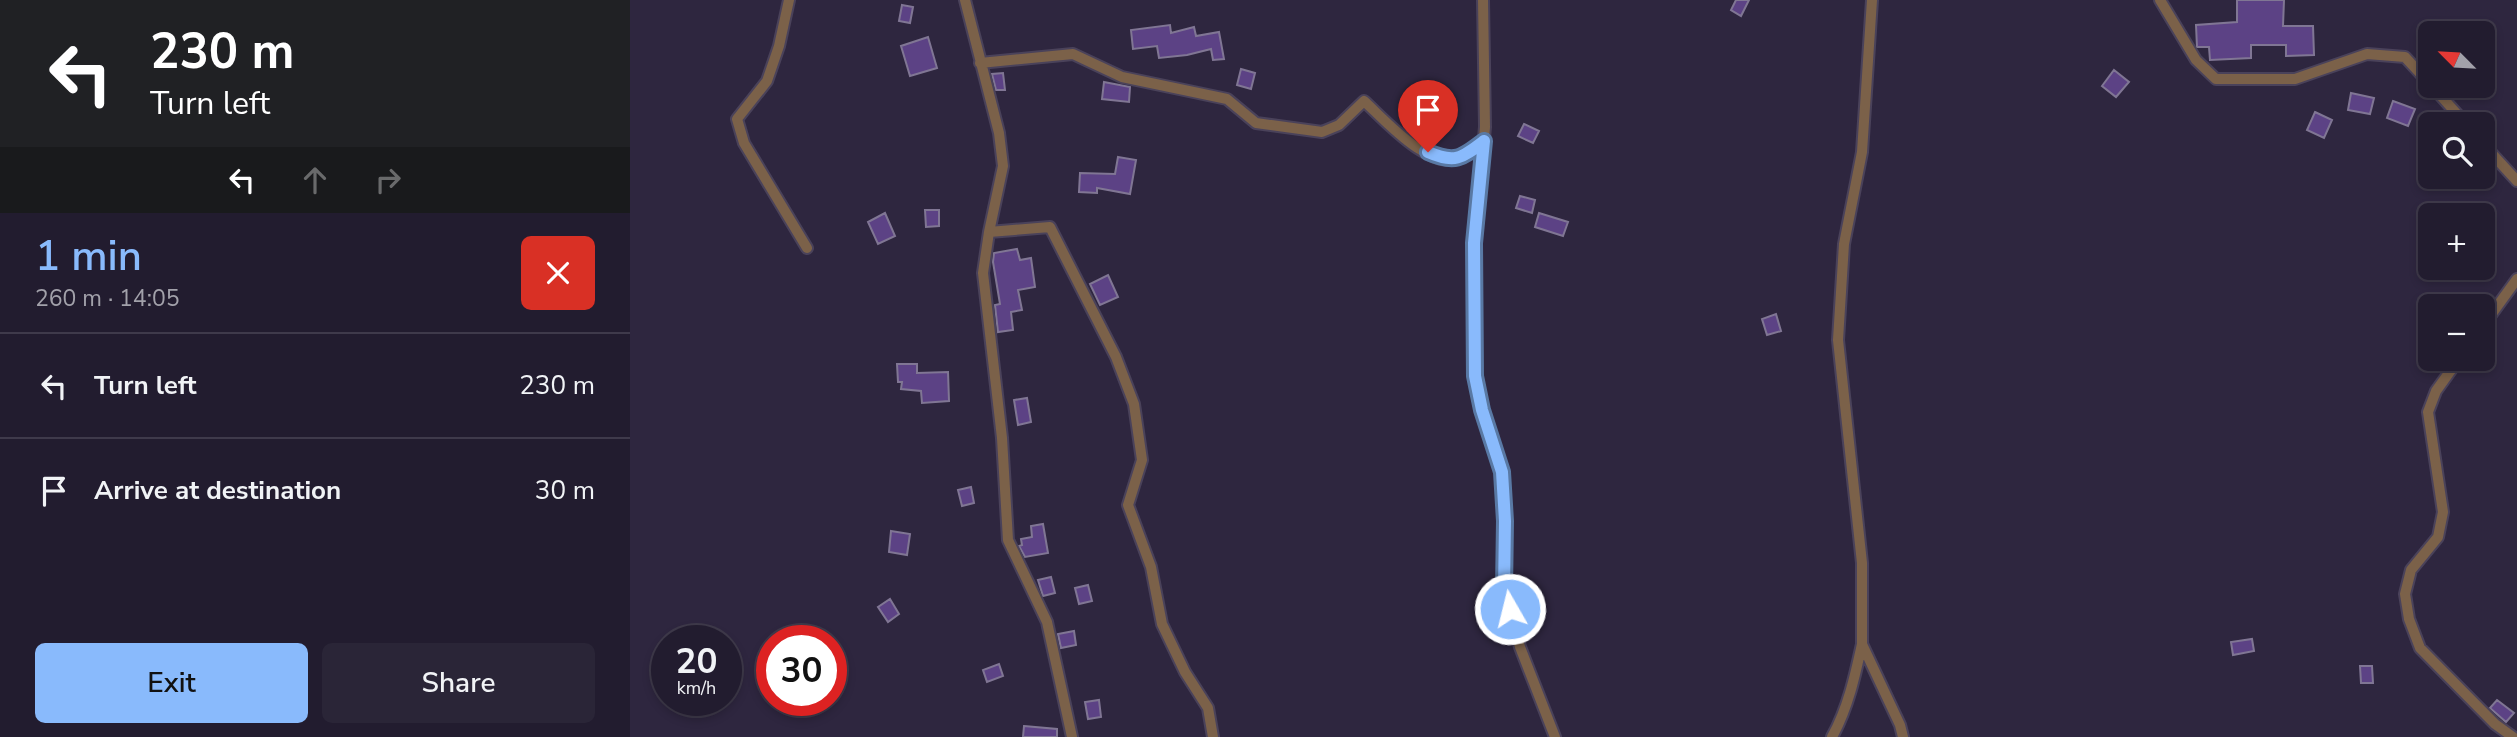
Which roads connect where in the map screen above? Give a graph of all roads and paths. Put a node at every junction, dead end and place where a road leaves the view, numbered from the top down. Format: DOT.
graph roads {
  1 [pos="789,0"];
  2 [pos="965,0"];
  3 [pos="1483,0"];
  4 [pos="1872,0"];
  5 [pos="2160,0"];
  6 [pos="980,63"];
  7 [pos="2418,72"];
  8 [pos="2443,98"];
  9 [pos="2455,112"];
  10 [pos="1484,141"];
  11 [pos="2495,157"];
  12 [pos="2517,181"];
  13 [pos="989,232"];
  14 [pos="807,248"];
  15 [pos="2517,279"];
  16 [pos="2495,309"];
  17 [pos="2450,371"];
  18 [pos="1862,644"];
  19 [pos="1072,737"];
  20 [pos="1213,737"];
  21 [pos="1555,737"];
  22 [pos="1832,737"];
  23 [pos="1903,737"];
  24 [pos="2513,737"];
  1 -- 14 [label="street"];
  2 -- 6 [label="street"];
  3 -- 10 [label="street"];
  4 -- 18 [label="street"];
  5 -- 7 [label="street"];
  6 -- 10 [label="street"];
  6 -- 13 [label="street"];
  8 -- 9 [label="street"];
  10 -- 21 [label="street"];
  11 -- 12 [label="street"];
  13 -- 19 [label="street"];
  13 -- 20 [label="street"];
  15 -- 16 [label="street"];
  17 -- 24 [label="street"];
  18 -- 22 [label="street"];
  18 -- 23 [label="street"];
}
